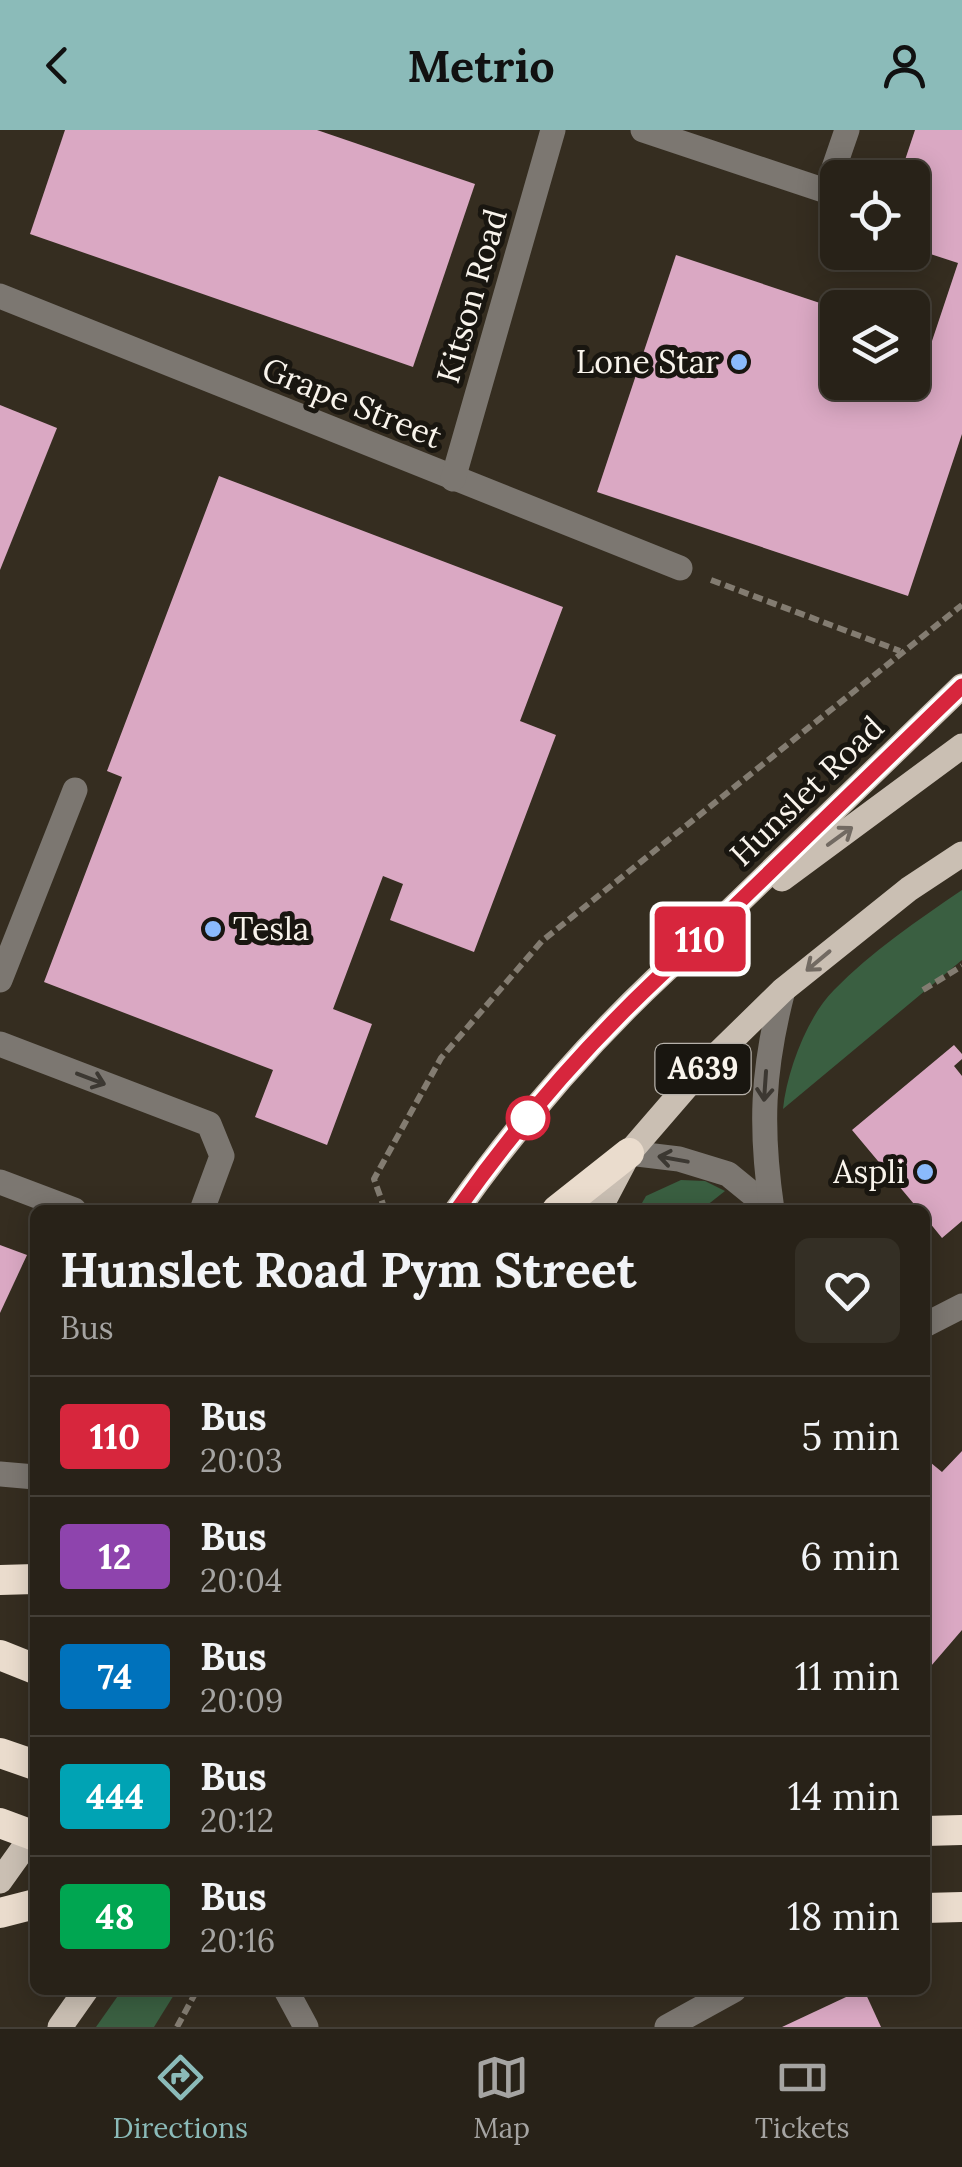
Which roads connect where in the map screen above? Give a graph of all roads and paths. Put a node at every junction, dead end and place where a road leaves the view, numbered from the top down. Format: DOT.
graph roads {
  1 [pos="553,130"];
  2 [pos="643,130"];
  3 [pos="847,130"];
  4 [pos="0,296"];
  5 [pos="453,480"];
  6 [pos="680,568"];
  7 [pos="962,604"];
  8 [pos="902,651"];
  9 [pos="962,686"];
  10 [pos="962,746"];
  11 [pos="75,790"];
  12 [pos="962,854"];
  13 [pos="705,935"];
  14 [pos="962,966"];
  15 [pos="0,980"];
  16 [pos="783,990"];
  17 [pos="923,990"];
  18 [pos="0,1044"];
  19 [pos="629,1153"];
  20 [pos="0,1182"];
  21 [pos="61,1205"];
  22 [pos="204,1205"];
  23 [pos="382,1205"];
  24 [pos="461,1205"];
  25 [pos="563,1205"];
  26 [pos="602,1205"];
  27 [pos="766,1205"];
  28 [pos="771,1205"];
  29 [pos="962,1306"];
  30 [pos="930,1322"];
  31 [pos="0,1474"];
  32 [pos="30,1476"];
  33 [pos="30,1579"];
  34 [pos="0,1580"];
  35 [pos="0,1655"];
  36 [pos="30,1666"];
  37 [pos="0,1752"];
  38 [pos="30,1763"];
  39 [pos="0,1823"];
  40 [pos="962,1830"];
  41 [pos="930,1831"];
  42 [pos="30,1832"];
  43 [pos="30,1841"];
  44 [pos="0,1882"];
  45 [pos="30,1905"];
  46 [pos="962,1907"];
  47 [pos="930,1908"];
  48 [pos="0,1913"];
  49 [pos="82,1995"];
  50 [pos="194,1995"];
  51 [pos="289,1995"];
  52 [pos="725,1995"];
  53 [pos="60,2027"];
  54 [pos="177,2027"];
  55 [pos="306,2027"];
  56 [pos="667,2027"];
  1 -- 5 [label="street, Kitson Road"];
  2 -- 3 [label="street"];
  4 -- 5 [label="street, Grape Street"];
  5 -- 6 [label="street, Grape Street"];
  6 -- 8 [label="path"];
  7 -- 8 [label="path"];
  8 -- 23 [label="path"];
  9 -- 13 [label="main road, Hunslet Road / A639"];
  13 -- 10 [label="main road, one-way"];
  11 -- 15 [label="street"];
  12 -- 16 [label="main road, A639, one-way"];
  13 -- 24 [label="main road, Hunslet Road / A639"];
  14 -- 17 [label="path"];
  16 -- 19 [label="main road, A639"];
  16 -- 28 [label="street, one-way"];
  18 -- 22 [label="street, one-way"];
  19 -- 25 [label="highway"];
  19 -- 26 [label="main road, A639"];
  27 -- 19 [label="street, one-way"];
  20 -- 21 [label="street"];
  29 -- 30 [label="street"];
  31 -- 32 [label="street"];
  33 -- 34 [label="highway"];
  35 -- 36 [label="highway"];
  37 -- 38 [label="highway"];
  39 -- 42 [label="highway, bridge"];
  40 -- 41 [label="highway"];
  43 -- 44 [label="main road"];
  45 -- 48 [label="highway"];
  46 -- 47 [label="highway"];
  49 -- 53 [label="main road"];
  50 -- 54 [label="path"];
  51 -- 55 [label="street"];
  52 -- 56 [label="street"];
}
